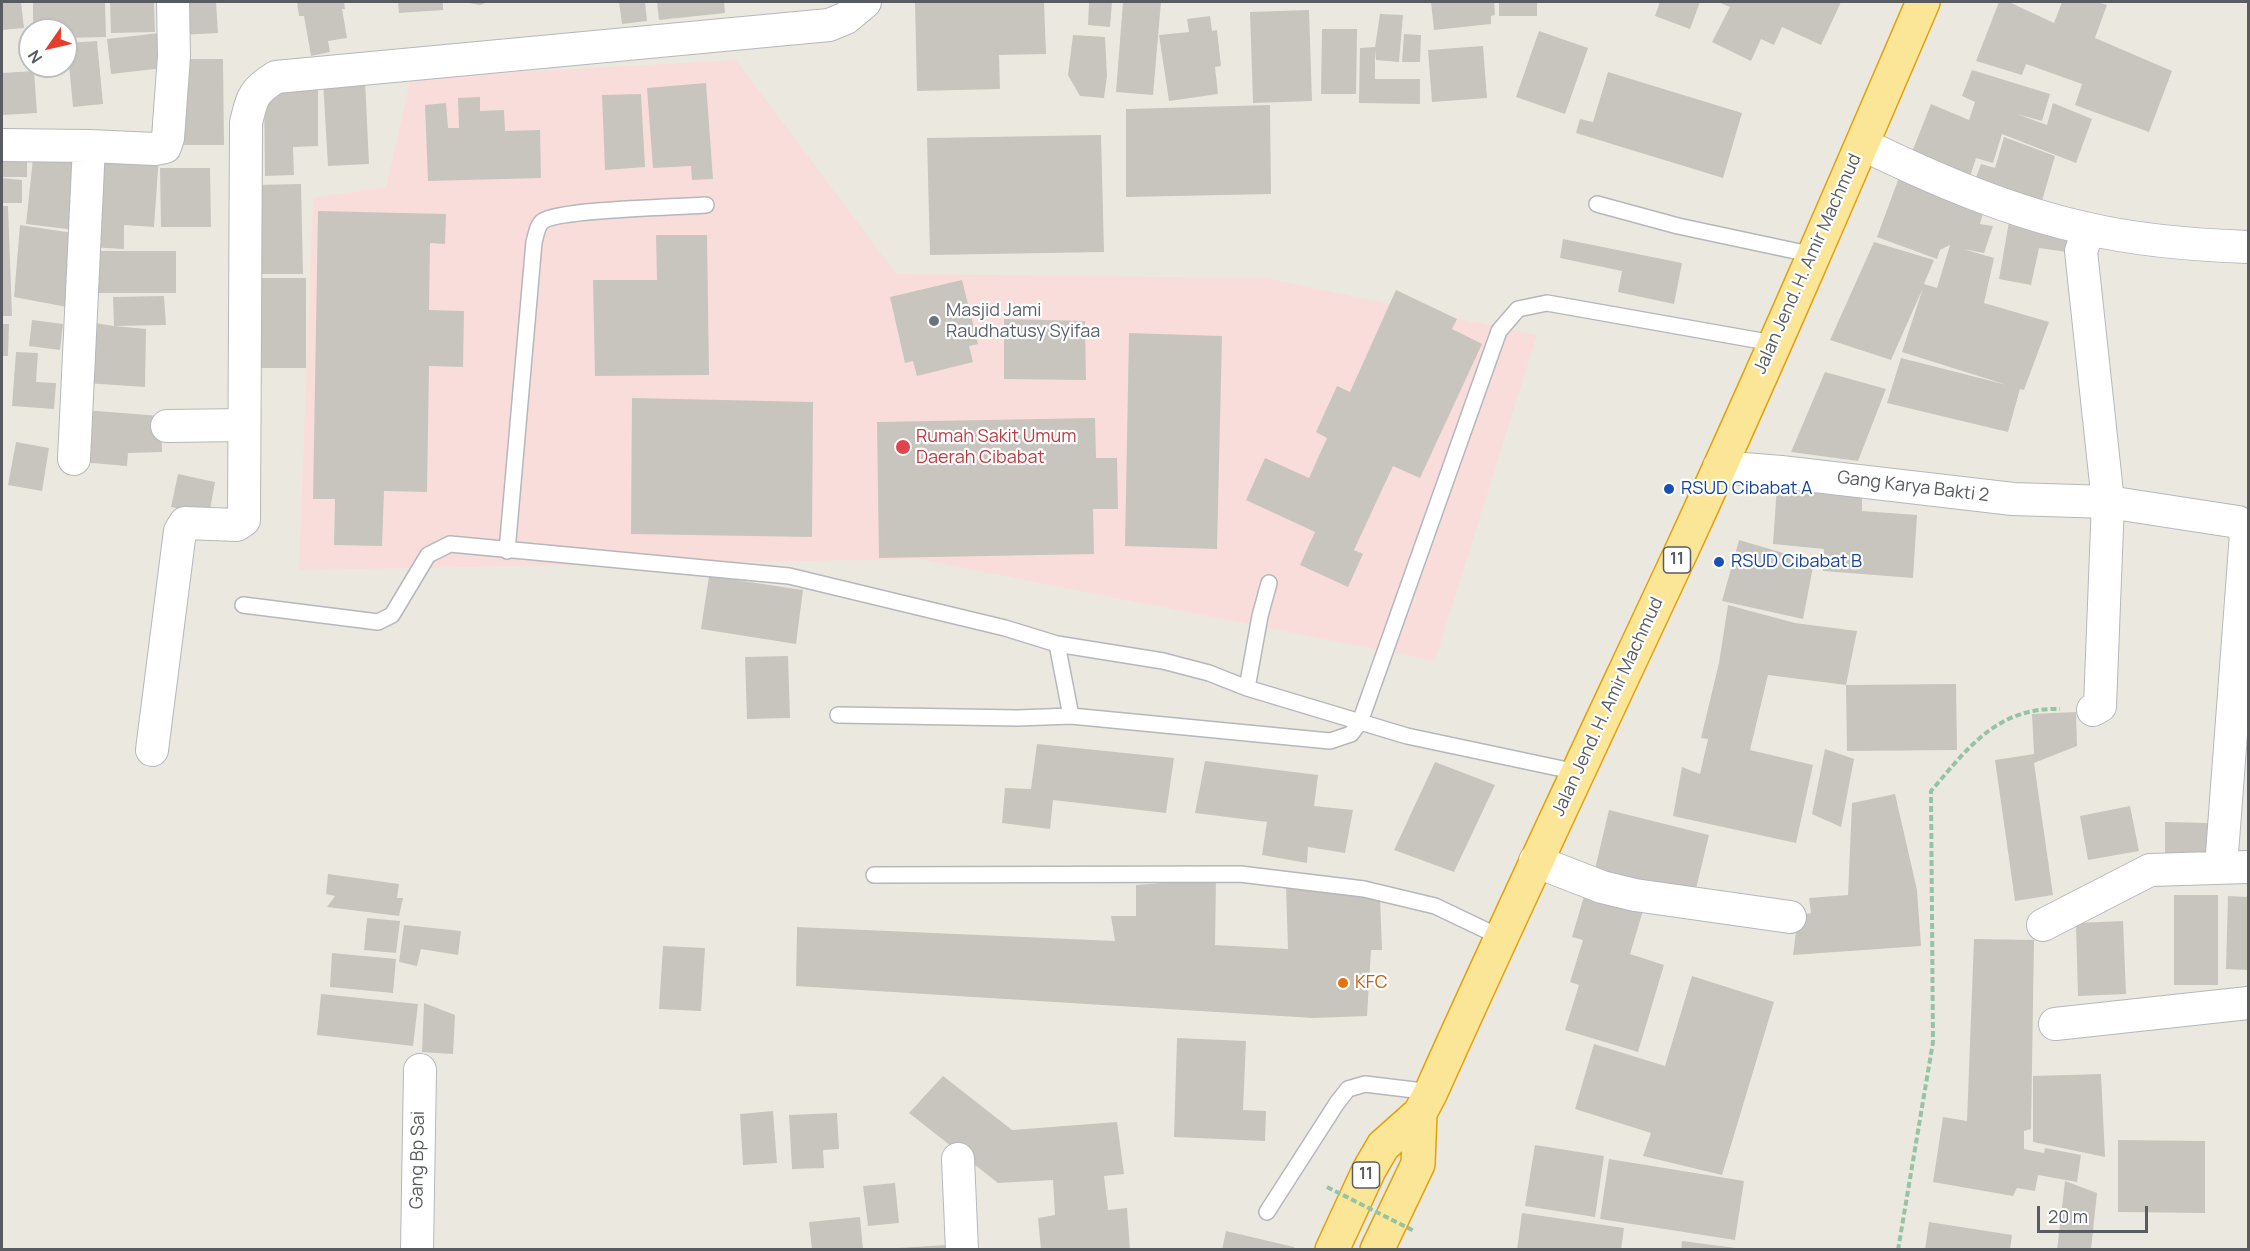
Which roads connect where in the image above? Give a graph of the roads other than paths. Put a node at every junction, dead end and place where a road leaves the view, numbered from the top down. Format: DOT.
graph roads {
  1 [pos="173,2"];
  2 [pos="865,2"];
  3 [pos="1923,2"];
  4 [pos="1862,144"];
  5 [pos="2,145"];
  6 [pos="88,146"];
  7 [pos="1597,204"];
  8 [pos="706,206"];
  9 [pos="2089,230"];
  10 [pos="2248,247"];
  11 [pos="1814,255"];
  12 [pos="1773,343"];
  13 [pos="244,425"];
  14 [pos="167,426"];
  15 [pos="74,459"];
  16 [pos="1719,467"];
  17 [pos="2108,502"];
  18 [pos="507,551"];
  19 [pos="1269,583"];
  20 [pos="243,605"];
  21 [pos="1057,644"];
  22 [pos="1248,688"];
  23 [pos="2093,710"];
  24 [pos="838,715"];
  25 [pos="1071,716"];
  26 [pos="1360,722"];
  27 [pos="152,750"];
  28 [pos="1577,772"];
  29 [pos="1535,861"];
  30 [pos="2235,867"];
  31 [pos="874,875"];
  32 [pos="1790,916"];
  33 [pos="2043,926"];
  34 [pos="1500,937"];
  35 [pos="2248,1003"];
  36 [pos="2055,1024"];
  37 [pos="420,1070"];
  38 [pos="1425,1103"];
  39 [pos="958,1159"];
  40 [pos="1267,1212"];
  41 [pos="417,1250"];
  42 [pos="962,1250"];
  43 [pos="1332,1250"];
  44 [pos="1377,1250"];
  1 -- 6 [label="street"];
  2 -- 13 [label="street"];
  3 -- 4 [label="highway, Jalan Jend. H. Amir Machmud / 11"];
  4 -- 9 [label="street"];
  4 -- 11 [label="highway, Jalan Jend. H. Amir Machmud / 11"];
  5 -- 6 [label="street"];
  6 -- 15 [label="street"];
  7 -- 11 [label="lane"];
  8 -- 18 [label="lane"];
  9 -- 10 [label="street"];
  9 -- 17 [label="street"];
  11 -- 12 [label="highway, Jalan Jend. H. Amir Machmud / 11"];
  12 -- 16 [label="highway, Jalan Jend. H. Amir Machmud / 11"];
  12 -- 26 [label="lane"];
  13 -- 14 [label="street"];
  13 -- 27 [label="street"];
  16 -- 17 [label="street, Gang Karya Bakti 2"];
  16 -- 28 [label="highway, Jalan Jend. H. Amir Machmud / 11"];
  17 -- 23 [label="street"];
  17 -- 30 [label="street, Gang Karya Bakti 2"];
  18 -- 20 [label="lane"];
  18 -- 21 [label="lane"];
  19 -- 22 [label="lane"];
  21 -- 22 [label="lane"];
  21 -- 25 [label="lane"];
  22 -- 26 [label="lane"];
  24 -- 25 [label="lane"];
  25 -- 26 [label="lane"];
  26 -- 28 [label="lane"];
  28 -- 29 [label="highway, Jalan Jend. H. Amir Machmud / 11"];
  29 -- 32 [label="street"];
  29 -- 34 [label="highway, Jalan Jend. H. Amir Machmud / 11"];
  30 -- 33 [label="street"];
  31 -- 34 [label="lane"];
  34 -- 38 [label="highway, Jalan Jend. H. Amir Machmud / 11"];
  35 -- 36 [label="street"];
  37 -- 41 [label="street, Gang Bp Sai"];
  38 -- 40 [label="lane"];
  38 -- 43 [label="highway, Jalan Jend. H. Amir Machmud / 11"];
  38 -- 44 [label="highway, Jalan Jend. H. Amir Machmud / 11"];
  39 -- 42 [label="street"];
}
